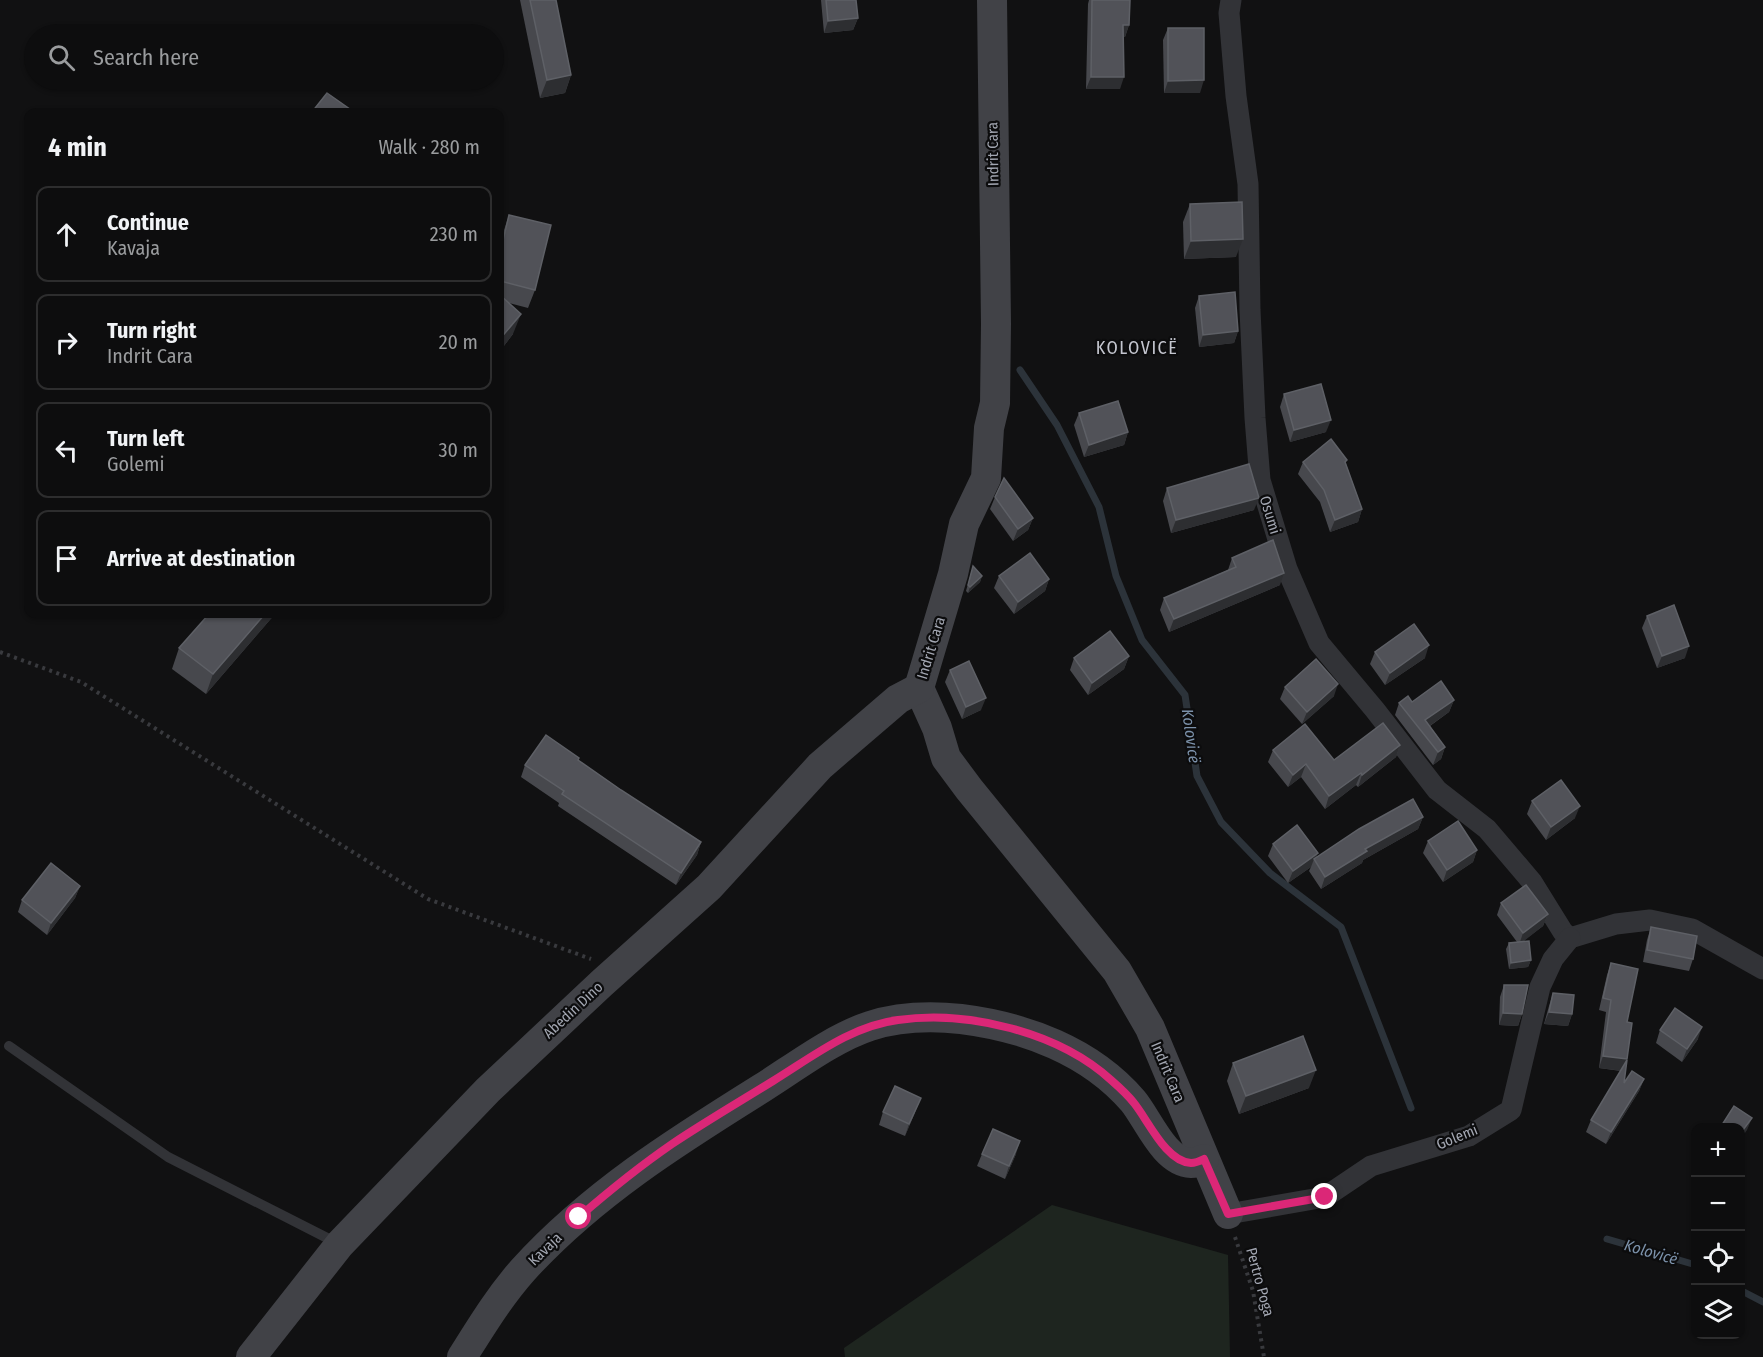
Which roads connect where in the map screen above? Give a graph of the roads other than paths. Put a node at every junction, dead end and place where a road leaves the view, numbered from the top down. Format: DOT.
graph roads {
  1 [pos="992,0"];
  2 [pos="1231,0"];
  3 [pos="919,688"];
  4 [pos="1567,935"];
  5 [pos="1763,969"];
  6 [pos="9,1046"];
  7 [pos="1204,1159"];
  8 [pos="1228,1214"];
  9 [pos="340,1244"];
  10 [pos="251,1357"];
  11 [pos="462,1357"];
  1 -- 3 [label="street, Indrit Cara"];
  2 -- 4 [label="street, Osumi"];
  3 -- 7 [label="street, Indrit Cara"];
  3 -- 9 [label="street, Abedin Dino"];
  4 -- 5 [label="street"];
  4 -- 8 [label="street, Golemi"];
  6 -- 9 [label="lane"];
  7 -- 8 [label="street, Indrit Cara"];
  7 -- 11 [label="street, Kavaja"];
  9 -- 10 [label="street, Abedin Dino"];
}
